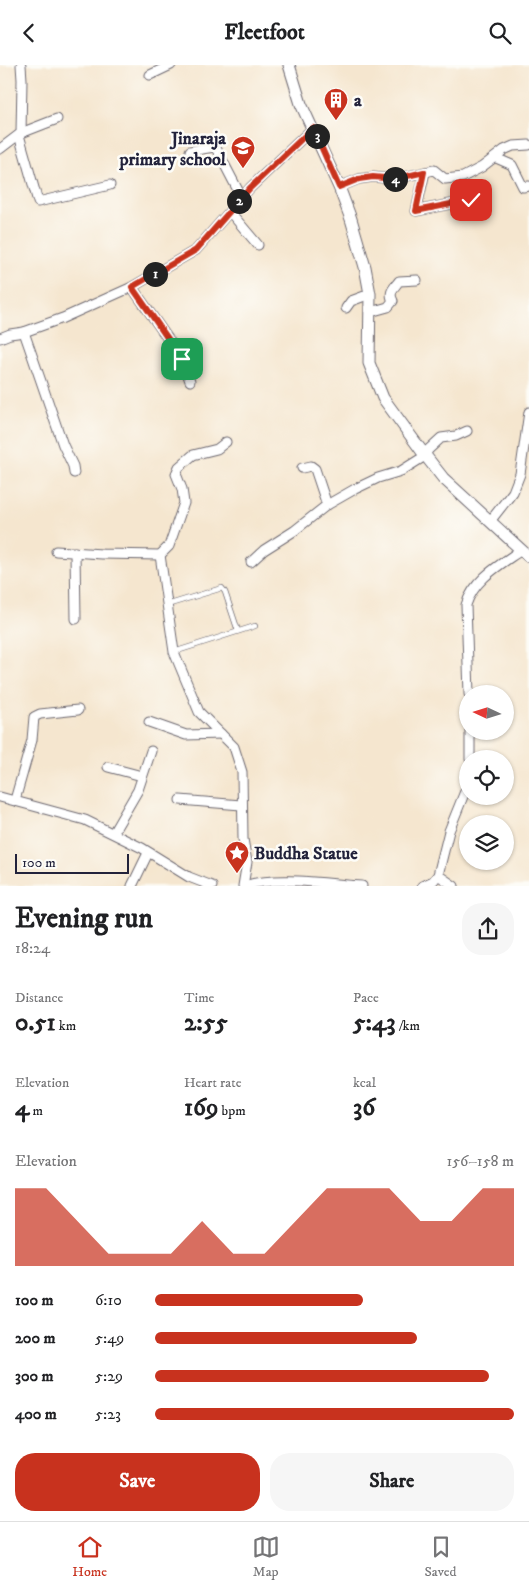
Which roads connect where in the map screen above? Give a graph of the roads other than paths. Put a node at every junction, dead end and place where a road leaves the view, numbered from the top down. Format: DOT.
graph roads {
  1 [pos="21,65"];
  2 [pos="171,65"];
  3 [pos="289,65"];
  4 [pos="150,75"];
  5 [pos="57,119"];
  6 [pos="313,128"];
  7 [pos="20,134"];
  8 [pos="529,145"];
  9 [pos="0,149"];
  10 [pos="190,151"];
  11 [pos="496,158"];
  12 [pos="424,172"];
  13 [pos="110,185"];
  14 [pos="339,187"];
  15 [pos="529,187"];
  16 [pos="242,198"];
  17 [pos="471,200"];
  18 [pos="230,212"];
  19 [pos="258,245"];
  20 [pos="417,280"];
  21 [pos="132,287"];
  22 [pos="370,294"];
  23 [pos="346,308"];
  24 [pos="370,312"];
  25 [pos="24,332"];
  26 [pos="0,338"];
  27 [pos="190,381"];
  28 [pos="529,412"];
  29 [pos="467,431"];
  30 [pos="226,442"];
  31 [pos="425,456"];
  32 [pos="526,461"];
  33 [pos="302,467"];
  34 [pos="74,473"];
  35 [pos="327,505"];
  36 [pos="491,520"];
  37 [pos="56,551"];
  38 [pos="526,551"];
  39 [pos="75,552"];
  40 [pos="160,555"];
  41 [pos="251,562"];
  42 [pos="167,605"];
  43 [pos="76,619"];
  44 [pos="255,626"];
  45 [pos="238,631"];
  46 [pos="174,653"];
  47 [pos="470,685"];
  48 [pos="78,710"];
  49 [pos="149,722"];
  50 [pos="222,734"];
  51 [pos="151,751"];
  52 [pos="108,767"];
  53 [pos="142,777"];
  54 [pos="0,797"];
  55 [pos="15,800"];
  56 [pos="180,800"];
  57 [pos="241,805"];
  58 [pos="460,805"];
  59 [pos="113,833"];
  60 [pos="148,853"];
  61 [pos="438,875"];
  62 [pos="333,885"];
  63 [pos="132,886"];
  64 [pos="212,886"];
  65 [pos="244,886"];
  66 [pos="362,886"];
  67 [pos="422,886"];
  68 [pos="454,886"];
  1 -- 7 [label="street"];
  2 -- 4 [label="street"];
  3 -- 6 [label="street"];
  5 -- 7 [label="street"];
  6 -- 14 [label="street"];
  6 -- 16 [label="street"];
  7 -- 9 [label="street"];
  7 -- 13 [label="street"];
  8 -- 11 [label="street"];
  10 -- 16 [label="street"];
  11 -- 12 [label="street"];
  11 -- 15 [label="street"];
  12 -- 14 [label="street"];
  12 -- 17 [label="street"];
  14 -- 22 [label="street"];
  16 -- 18 [label="street"];
  18 -- 19 [label="street"];
  18 -- 21 [label="street"];
  20 -- 24 [label="street"];
  21 -- 25 [label="street"];
  21 -- 27 [label="street"];
  22 -- 23 [label="street"];
  22 -- 24 [label="street"];
  24 -- 31 [label="street"];
  25 -- 26 [label="street"];
  25 -- 34 [label="street"];
  28 -- 32 [label="street"];
  29 -- 31 [label="street"];
  30 -- 40 [label="street"];
  31 -- 35 [label="street"];
  31 -- 36 [label="street"];
  32 -- 36 [label="street"];
  33 -- 35 [label="street"];
  35 -- 41 [label="street"];
  36 -- 38 [label="street"];
  37 -- 39 [label="street"];
  38 -- 47 [label="street"];
  39 -- 40 [label="street"];
  39 -- 43 [label="street"];
  40 -- 42 [label="street"];
  42 -- 45 [label="lane"];
  42 -- 46 [label="street"];
  44 -- 45 [label="lane"];
  45 -- 46 [label="lane"];
  46 -- 50 [label="street"];
  48 -- 55 [label="street"];
  49 -- 50 [label="street"];
  50 -- 57 [label="street"];
  51 -- 53 [label="street"];
  52 -- 53 [label="street"];
  53 -- 59 [label="street"];
  54 -- 55 [label="street"];
  55 -- 59 [label="street"];
  56 -- 57 [label="street"];
  57 -- 65 [label="street"];
  58 -- 61 [label="street"];
  59 -- 60 [label="street"];
  60 -- 63 [label="street"];
  60 -- 64 [label="street"];
  61 -- 67 [label="street"];
  61 -- 68 [label="street"];
  62 -- 65 [label="street"];
  62 -- 66 [label="street"];
}
